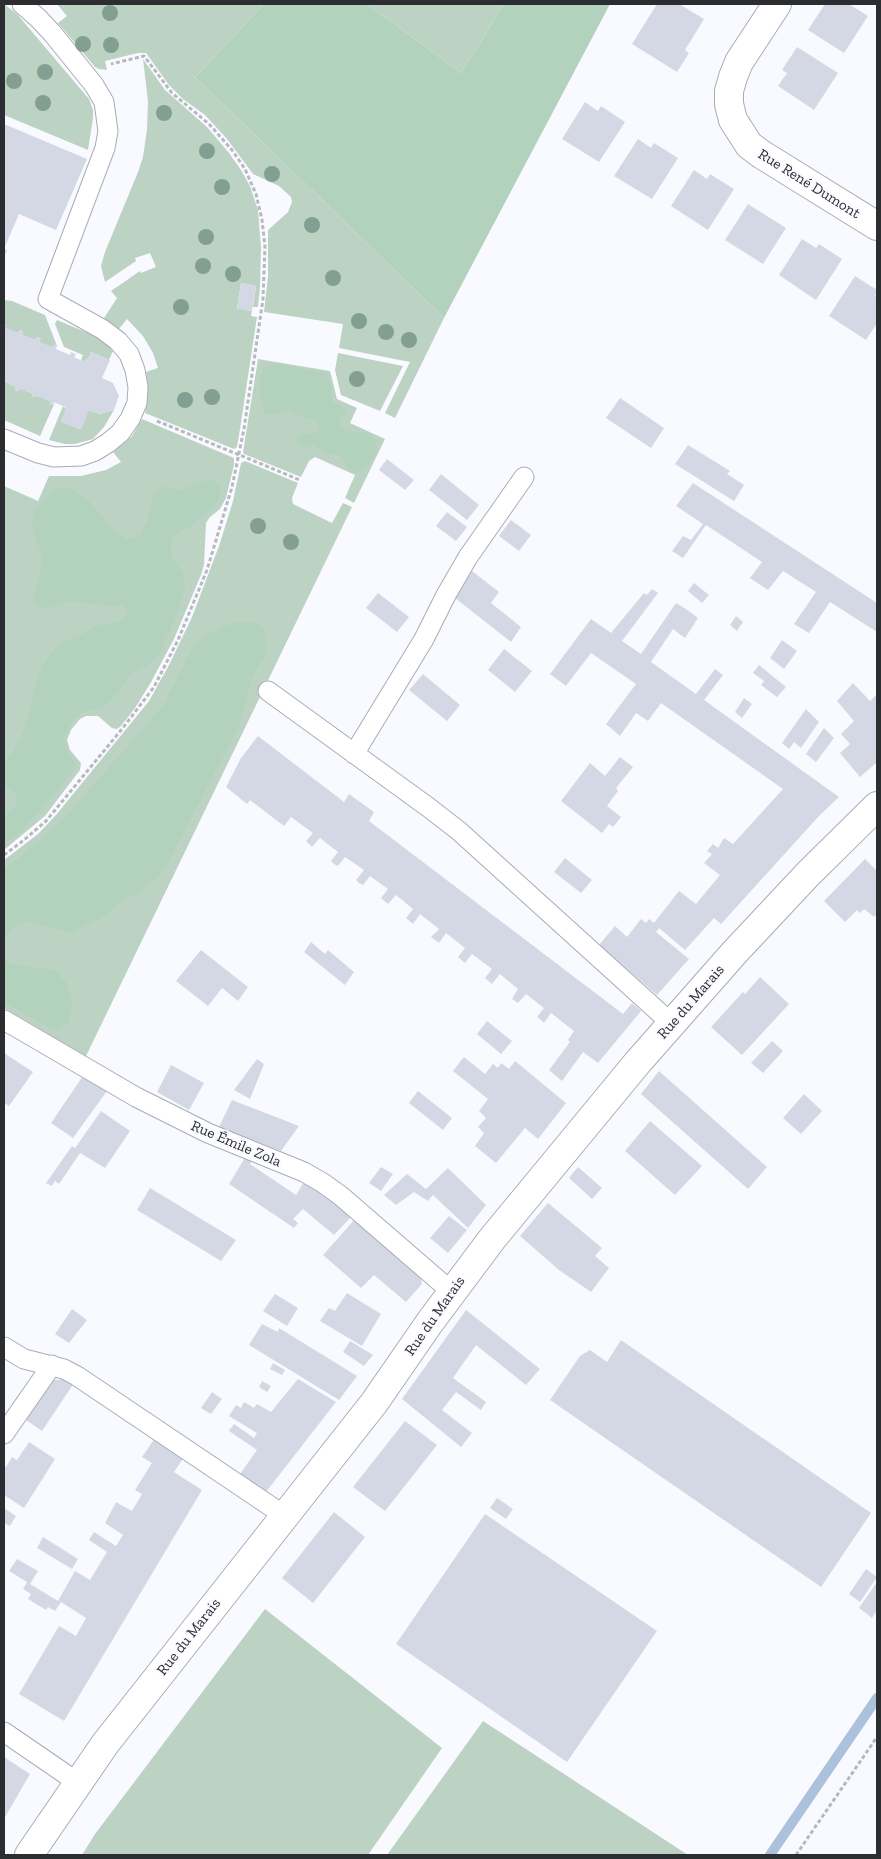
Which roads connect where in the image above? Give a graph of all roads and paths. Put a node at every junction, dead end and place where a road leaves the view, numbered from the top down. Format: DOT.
graph roads {
  1 [pos="22,4"];
  2 [pos="777,4"];
  3 [pos="89,78"];
  4 [pos="877,226"];
  5 [pos="134,411"];
  6 [pos="4,438"];
  7 [pos="239,455"];
  8 [pos="524,477"];
  9 [pos="300,480"];
  10 [pos="268,691"];
  11 [pos="354,754"];
  12 [pos="877,806"];
  13 [pos="4,855"];
  14 [pos="4,1020"];
  15 [pos="672,1024"];
  16 [pos="452,1292"];
  17 [pos="4,1347"];
  18 [pos="52,1365"];
  19 [pos="4,1434"];
  20 [pos="285,1516"];
  21 [pos="4,1732"];
  22 [pos="877,1737"];
  23 [pos="77,1782"];
  24 [pos="28,1855"];
  25 [pos="796,1855"];
  1 -- 3 [label="lane"];
  2 -- 4 [label="street, Rue René Dumont"];
  3 -- 5 [label="lane"];
  3 -- 7 [label="path"];
  5 -- 6 [label="lane"];
  5 -- 7 [label="path"];
  7 -- 9 [label="path"];
  7 -- 13 [label="path"];
  8 -- 11 [label="lane"];
  10 -- 11 [label="lane"];
  11 -- 15 [label="lane"];
  12 -- 15 [label="street, Rue du Marais"];
  14 -- 16 [label="lane, Rue Émile Zola"];
  15 -- 16 [label="street, Rue du Marais"];
  16 -- 20 [label="street, Rue du Marais"];
  17 -- 18 [label="lane"];
  18 -- 19 [label="lane"];
  18 -- 20 [label="lane"];
  20 -- 23 [label="street, Rue du Marais"];
  21 -- 23 [label="lane"];
  22 -- 25 [label="path"];
  23 -- 24 [label="street, Rue du Marais"];
}
